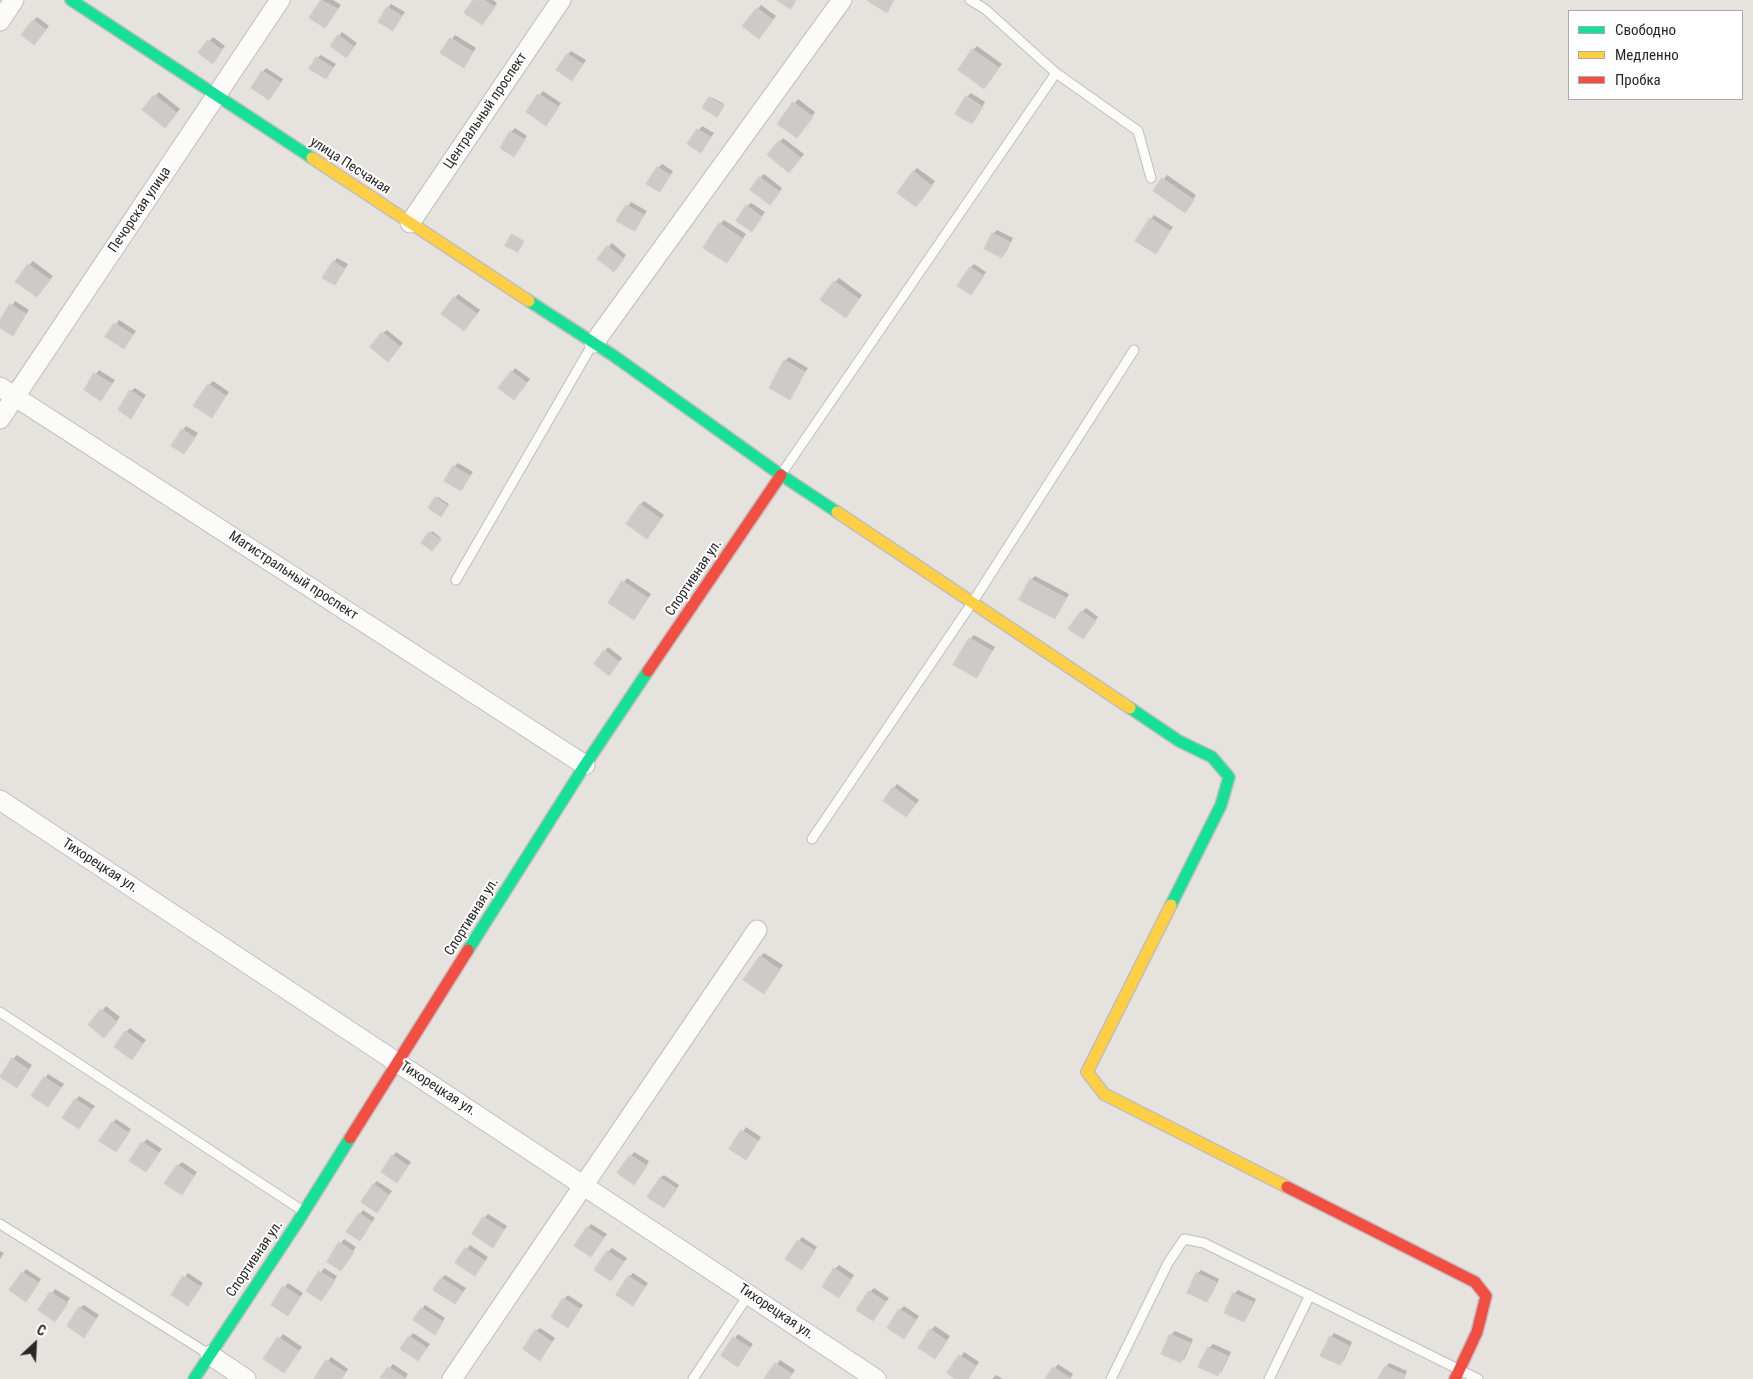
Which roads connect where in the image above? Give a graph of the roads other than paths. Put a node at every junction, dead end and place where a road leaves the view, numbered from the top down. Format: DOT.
graph roads {
  1 [pos="14,0"];
  2 [pos="71,0"];
  3 [pos="280,0"];
  4 [pos="561,0"];
  5 [pos="842,0"];
  6 [pos="970,0"];
  7 [pos="0,21"];
  8 [pos="1056,73"];
  9 [pos="217,96"];
  10 [pos="1151,178"];
  11 [pos="410,222"];
  12 [pos="594,343"];
  13 [pos="1134,350"];
  14 [pos="8,392"];
  15 [pos="0,420"];
  16 [pos="781,475"];
  17 [pos="456,580"];
  18 [pos="972,603"];
  19 [pos="585,765"];
  20 [pos="0,800"];
  21 [pos="812,839"];
  22 [pos="757,930"];
  23 [pos="0,1012"];
  24 [pos="398,1063"];
  25 [pos="584,1185"];
  26 [pos="305,1212"];
  27 [pos="0,1224"];
  28 [pos="749,1294"];
  29 [pos="1310,1295"];
  30 [pos="210,1355"];
  31 [pos="1457,1374"];
  32 [pos="194,1379"];
  33 [pos="246,1379"];
  34 [pos="452,1379"];
  35 [pos="693,1379"];
  36 [pos="876,1379"];
  37 [pos="1111,1379"];
  38 [pos="1269,1379"];
  39 [pos="1478,1379"];
  1 -- 7 [label="street"];
  2 -- 9 [label="street, улица Песчаная"];
  3 -- 9 [label="street, Печорская улица"];
  4 -- 11 [label="street, Центральный проспект"];
  5 -- 12 [label="street"];
  6 -- 8 [label="lane"];
  8 -- 10 [label="lane"];
  8 -- 16 [label="lane"];
  9 -- 11 [label="street, улица Песчаная"];
  9 -- 14 [label="street, Печорская улица"];
  11 -- 12 [label="street, улица Песчаная"];
  12 -- 16 [label="street, улица Песчаная"];
  12 -- 17 [label="lane"];
  13 -- 18 [label="lane"];
  14 -- 15 [label="street, Печорская улица"];
  14 -- 19 [label="street, Магистральный проспект"];
  16 -- 18 [label="street, улица Песчаная"];
  16 -- 19 [label="street, Спортивная ул."];
  18 -- 21 [label="lane"];
  18 -- 31 [label="street, улица Песчаная"];
  19 -- 24 [label="street, Спортивная ул."];
  20 -- 24 [label="street, Тихорецкая ул."];
  22 -- 25 [label="street"];
  23 -- 26 [label="lane"];
  24 -- 25 [label="street, Тихорецкая ул."];
  24 -- 26 [label="street, Спортивная ул."];
  25 -- 28 [label="street, Тихорецкая ул."];
  25 -- 34 [label="street"];
  26 -- 30 [label="street, Спортивная ул."];
  27 -- 30 [label="lane"];
  28 -- 35 [label="lane"];
  28 -- 36 [label="street, Тихорецкая ул."];
  29 -- 31 [label="lane"];
  29 -- 37 [label="lane"];
  29 -- 38 [label="lane"];
  30 -- 32 [label="street, Спортивная ул."];
  30 -- 33 [label="street"];
  31 -- 39 [label="lane"];
}
